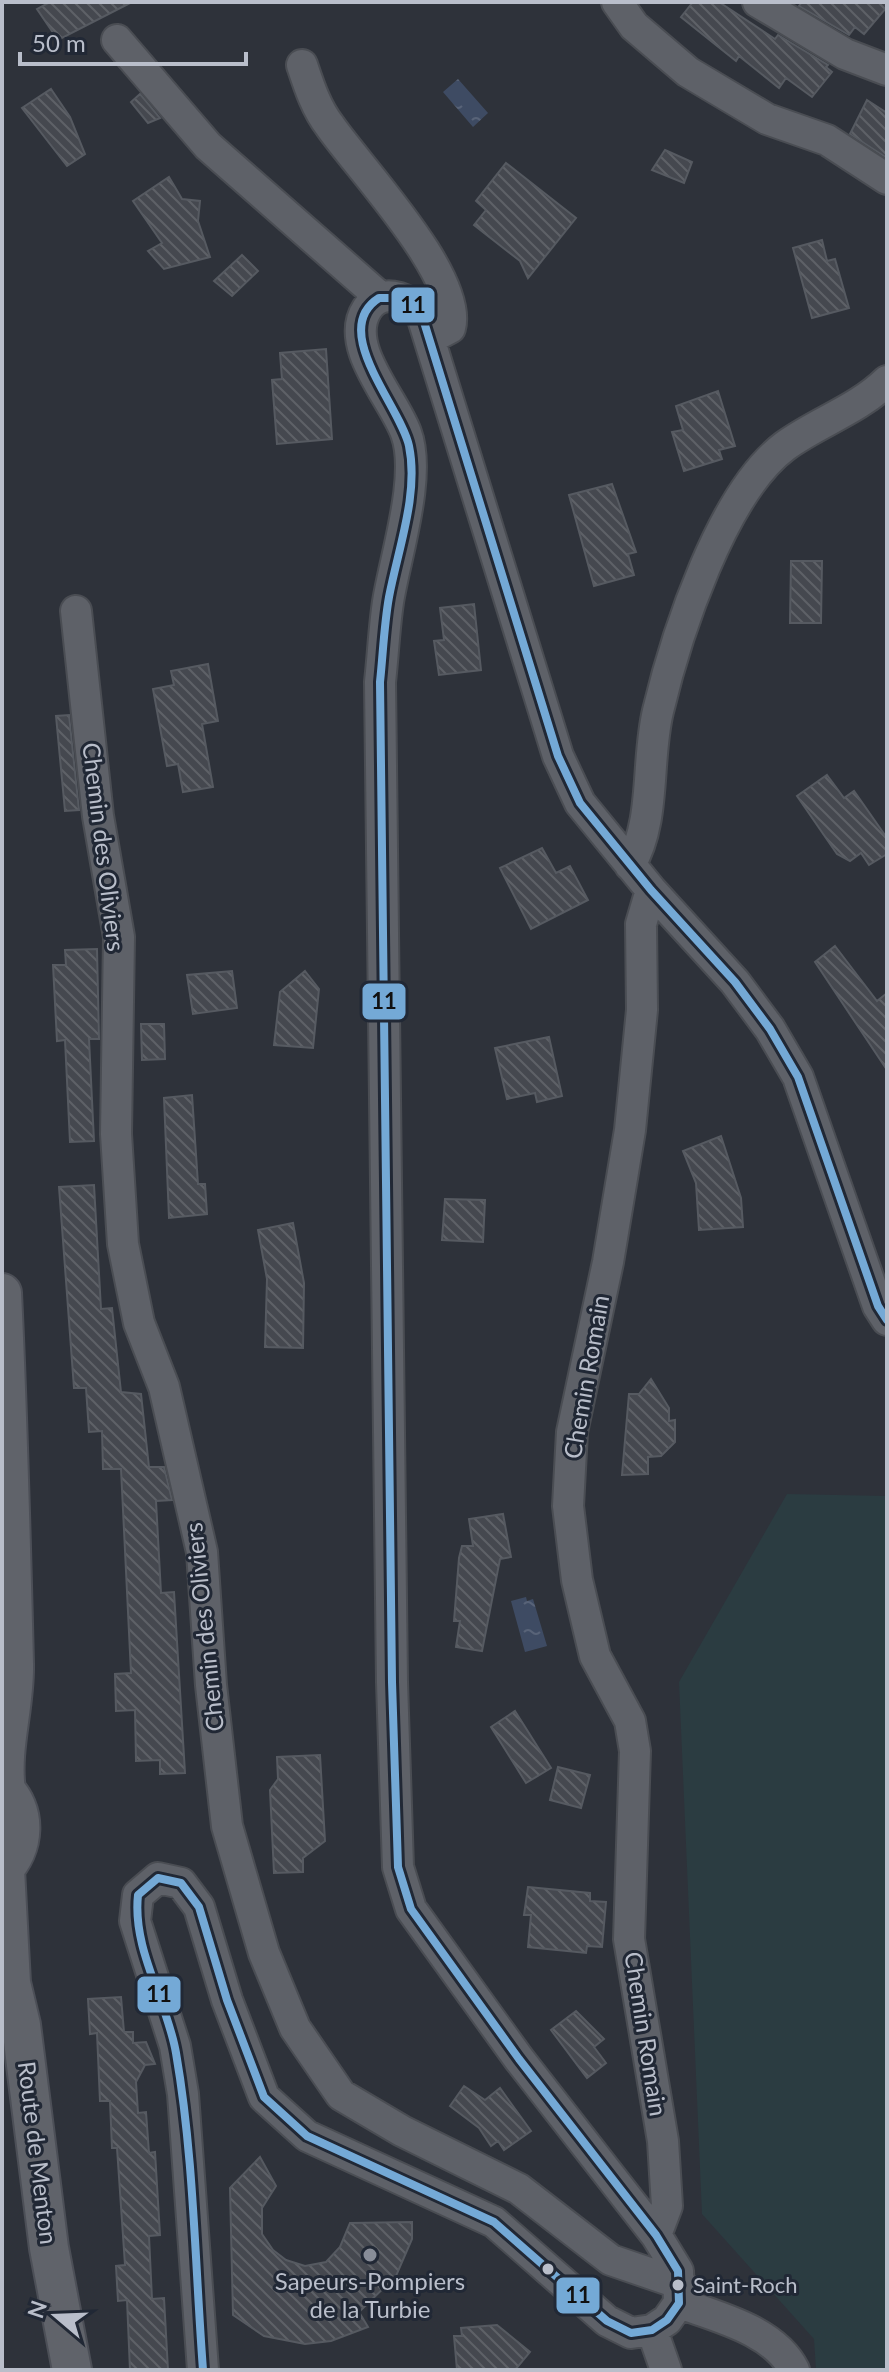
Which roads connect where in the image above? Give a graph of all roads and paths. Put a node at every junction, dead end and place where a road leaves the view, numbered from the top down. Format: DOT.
graph roads {
  1 [pos="617,2"];
  2 [pos="758,2"];
  3 [pos="117,40"];
  4 [pos="302,65"];
  5 [pos="887,70"];
  6 [pos="887,179"];
  7 [pos="380,297"];
  8 [pos="431,338"];
  9 [pos="887,381"];
  10 [pos="76,611"];
  11 [pos="630,865"];
  12 [pos="651,890"];
  13 [pos="2,1293"];
  14 [pos="887,1320"];
  15 [pos="7,1652"];
  16 [pos="4,1789"];
  17 [pos="3,1870"];
  18 [pos="6,1975"];
  19 [pos="656,2235"];
  20 [pos="611,2260"];
  21 [pos="680,2294"];
  22 [pos="587,2303"];
  23 [pos="652,2330"];
  24 [pos="72,2370"];
  25 [pos="203,2370"];
  26 [pos="666,2370"];
  27 [pos="794,2370"];
  1 -- 6 [label="street"];
  2 -- 5 [label="street"];
  3 -- 7 [label="street"];
  4 -- 8 [label="street"];
  7 -- 8 [label="street"];
  7 -- 19 [label="street"];
  8 -- 11 [label="street"];
  9 -- 11 [label="street"];
  10 -- 20 [label="street, Chemin des Oliviers"];
  11 -- 12 [label="street"];
  12 -- 14 [label="street"];
  12 -- 19 [label="street, Chemin Romain"];
  13 -- 15 [label="main road"];
  15 -- 16 [label="main road"];
  16 -- 17 [label="main road"];
  17 -- 18 [label="main road, Route de Menton"];
  18 -- 24 [label="main road, Route de Menton"];
  19 -- 21 [label="street"];
  20 -- 21 [label="street, Chemin des Oliviers"];
  20 -- 22 [label="street"];
  21 -- 23 [label="street"];
  21 -- 27 [label="street, Chemin des Oliviers"];
  22 -- 23 [label="street"];
  22 -- 25 [label="street"];
  23 -- 26 [label="street"];
}
